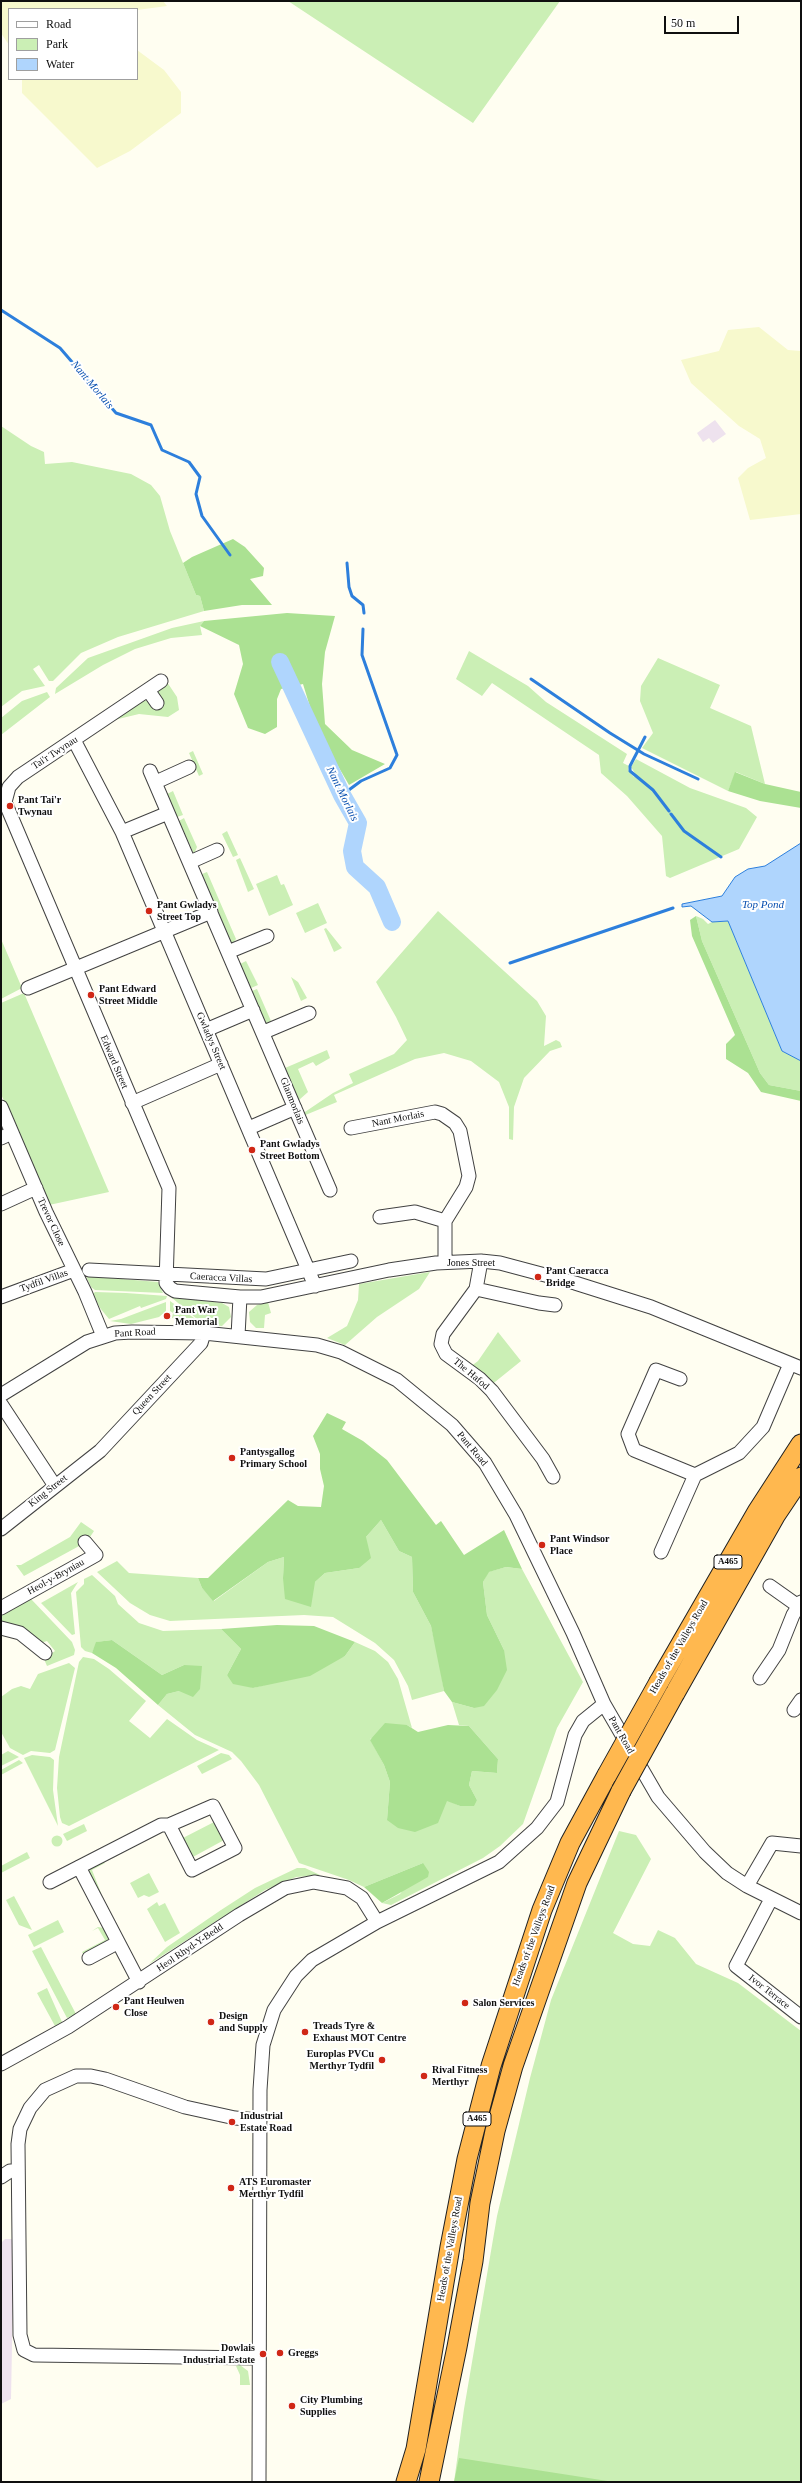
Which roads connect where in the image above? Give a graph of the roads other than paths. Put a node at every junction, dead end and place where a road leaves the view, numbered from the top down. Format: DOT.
graph roads {
  1 [pos="161,681"];
  2 [pos="148,690"];
  3 [pos="157,703"];
  4 [pos="74,740"];
  5 [pos="189,767"];
  6 [pos="168,813"];
  7 [pos="122,832"];
  8 [pos="18,837"];
  9 [pos="217,850"];
  10 [pos="190,862"];
  11 [pos="211,912"];
  12 [pos="164,931"];
  13 [pos="267,936"];
  14 [pos="228,952"];
  15 [pos="74,969"];
  16 [pos="28,988"];
  17 [pos="253,1010"];
  18 [pos="309,1013"];
  19 [pos="206,1030"];
  20 [pos="264,1032"];
  21 [pos="221,1064"];
  22 [pos="132,1103"];
  23 [pos="1,1107"];
  24 [pos="295,1108"];
  25 [pos="249,1128"];
  26 [pos="351,1128"];
  27 [pos="7,1135"];
  28 [pos="36,1188"];
  29 [pos="330,1190"];
  30 [pos="1,1204"];
  31 [pos="380,1216"];
  32 [pos="445,1221"];
  33 [pos="351,1261"];
  34 [pos="481,1261"];
  35 [pos="445,1262"];
  36 [pos="74,1270"];
  37 [pos="89,1270"];
  38 [pos="310,1271"];
  39 [pos="166,1275"];
  40 [pos="316,1286"];
  41 [pos="476,1289"];
  42 [pos="7,1295"];
  43 [pos="240,1297"];
  44 [pos="555,1305"];
  45 [pos="204,1333"];
  46 [pos="103,1336"];
  47 [pos="238,1336"];
  48 [pos="795,1366"];
  49 [pos="680,1379"];
  50 [pos="1,1395"];
  51 [pos="1,1404"];
  52 [pos="801,1444"];
  53 [pos="96,1454"];
  54 [pos="695,1475"];
  55 [pos="553,1477"];
  56 [pos="801,1477"];
  57 [pos="55,1486"];
  58 [pos="1,1529"];
  59 [pos="85,1542"];
  60 [pos="661,1552"];
  61 [pos="770,1586"];
  62 [pos="800,1605"];
  63 [pos="1,1608"];
  64 [pos="1,1628"];
  65 [pos="45,1652"];
  66 [pos="760,1678"];
  67 [pos="604,1704"];
  68 [pos="169,1825"];
  69 [pos="801,1846"];
  70 [pos="79,1867"];
  71 [pos="50,1882"];
  72 [pos="747,1886"];
  73 [pos="771,1899"];
  74 [pos="801,1913"];
  75 [pos="377,1922"];
  76 [pos="117,1943"];
  77 [pos="89,1958"];
  78 [pos="138,1982"];
  79 [pos="801,2017"];
  80 [pos="1,2064"];
  81 [pos="260,2120"];
  82 [pos="18,2171"];
  83 [pos="1,2177"];
  84 [pos="258,2358"];
  85 [pos="259,2482"];
  86 [pos="406,2482"];
  87 [pos="429,2482"];
  1 -- 2 [label="street, Tai'r Twynau"];
  2 -- 3 [label="street"];
  2 -- 4 [label="street, Tai'r Twynau"];
  4 -- 7 [label="street, Gwladys Street"];
  4 -- 8 [label="street, Tai'r Twynau"];
  5 -- 6 [label="street, Glanmorlais"];
  6 -- 7 [label="street"];
  6 -- 10 [label="street, Glanmorlais"];
  7 -- 12 [label="street, Gwladys Street"];
  8 -- 15 [label="street, Edward Street"];
  9 -- 10 [label="street"];
  10 -- 11 [label="street, Glanmorlais"];
  11 -- 12 [label="street"];
  11 -- 14 [label="street, Glanmorlais"];
  12 -- 15 [label="street"];
  12 -- 19 [label="street, Gwladys Street"];
  13 -- 14 [label="street"];
  14 -- 17 [label="street, Glanmorlais"];
  15 -- 16 [label="street"];
  15 -- 22 [label="street, Edward Street"];
  17 -- 19 [label="street"];
  17 -- 20 [label="street, Glanmorlais"];
  18 -- 20 [label="street"];
  19 -- 21 [label="street, Gwladys Street"];
  20 -- 24 [label="street, Glanmorlais"];
  21 -- 22 [label="street"];
  21 -- 25 [label="street, Gwladys Street"];
  22 -- 39 [label="street, Edward Street"];
  23 -- 27 [label="street, Trevor Close"];
  24 -- 25 [label="street"];
  24 -- 29 [label="street, Glanmorlais"];
  25 -- 38 [label="street, Gwladys Street"];
  26 -- 32 [label="street, Nant Morlais"];
  27 -- 28 [label="street, Trevor Close"];
  28 -- 30 [label="street"];
  28 -- 36 [label="street, Trevor Close"];
  31 -- 32 [label="street"];
  32 -- 35 [label="street"];
  33 -- 38 [label="street, Caeracca Villas"];
  34 -- 35 [label="street, Jones Street"];
  34 -- 41 [label="street, The Hafod"];
  34 -- 48 [label="street, Jones Street"];
  35 -- 40 [label="street, Jones Street"];
  36 -- 42 [label="street, Tydfil Villas"];
  36 -- 46 [label="street, Trevor Close"];
  37 -- 39 [label="street, Caeracca Villas"];
  38 -- 39 [label="street, Caeracca Villas"];
  38 -- 40 [label="street, Gwladys Street"];
  39 -- 43 [label="street, Jones Street"];
  40 -- 43 [label="street, Jones Street"];
  41 -- 44 [label="street"];
  41 -- 55 [label="street, The Hafod"];
  43 -- 47 [label="street"];
  45 -- 46 [label="street, Pant Road"];
  45 -- 47 [label="street, Pant Road"];
  45 -- 53 [label="street, Queen Street"];
  46 -- 50 [label="street, Pant Road"];
  47 -- 67 [label="street, Pant Road"];
  48 -- 54 [label="street"];
  49 -- 54 [label="street"];
  51 -- 57 [label="street"];
  52 -- 86 [label="highway, Heads of the Valleys Road / A465, bridge"];
  53 -- 57 [label="street, King Street"];
  54 -- 60 [label="street"];
  56 -- 87 [label="highway, Heads of the Valleys Road / A465, bridge"];
  57 -- 58 [label="street, King Street"];
  59 -- 63 [label="street, Heol-y-Bryniau"];
  61 -- 62 [label="street"];
  62 -- 66 [label="street"];
  64 -- 65 [label="street"];
  67 -- 72 [label="street, Pant Road"];
  67 -- 75 [label="street"];
  68 -- 68 [label="street"];
  68 -- 70 [label="street"];
  69 -- 72 [label="street"];
  70 -- 71 [label="street"];
  70 -- 76 [label="street"];
  72 -- 73 [label="street, Pant Road"];
  73 -- 74 [label="street, Pant Road"];
  73 -- 79 [label="street, Ivor Terrace"];
  75 -- 78 [label="street, Heol Rhyd-Y-Bedd"];
  75 -- 81 [label="street"];
  76 -- 77 [label="street"];
  76 -- 78 [label="street"];
  78 -- 80 [label="street, Heol Rhyd-Y-Bedd"];
  81 -- 82 [label="street"];
  81 -- 84 [label="street"];
  82 -- 83 [label="street"];
  82 -- 84 [label="street"];
  84 -- 85 [label="street"];
}
